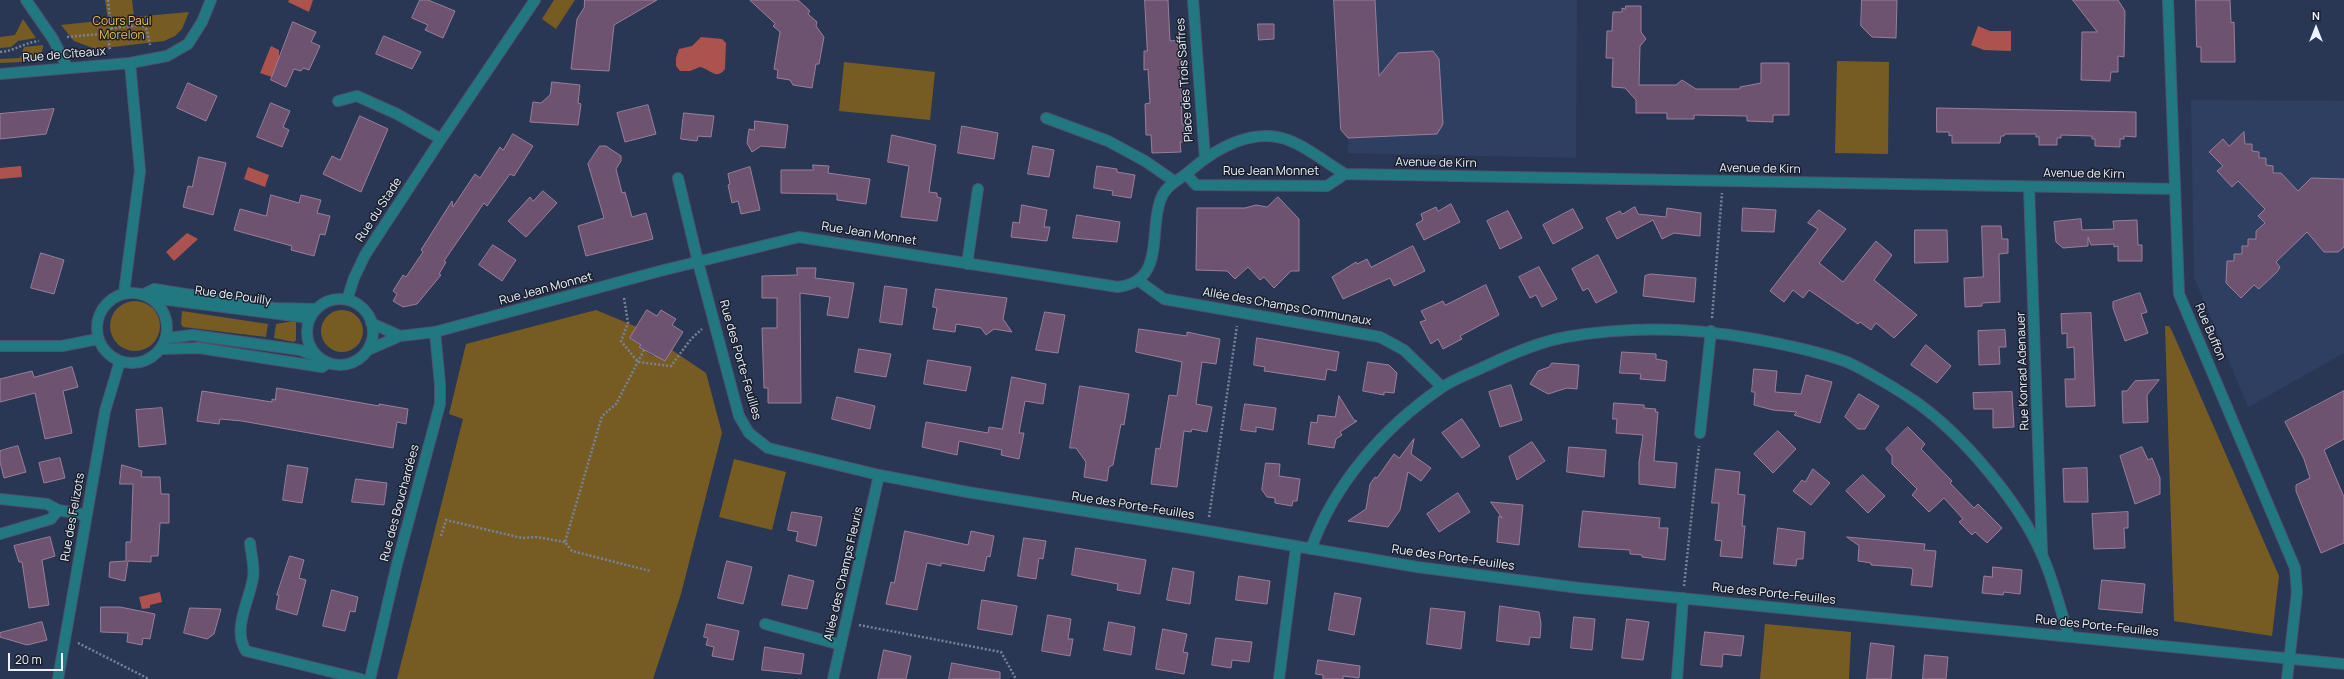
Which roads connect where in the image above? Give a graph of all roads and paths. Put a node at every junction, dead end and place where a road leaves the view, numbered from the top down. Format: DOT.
graph roads {
  1 [pos="26,0"];
  2 [pos="108,0"];
  3 [pos="211,0"];
  4 [pos="535,0"];
  5 [pos="1193,0"];
  6 [pos="2168,0"];
  7 [pos="111,28"];
  8 [pos="110,33"];
  9 [pos="53,39"];
  10 [pos="0,52"];
  11 [pos="152,60"];
  12 [pos="130,63"];
  13 [pos="111,64"];
  14 [pos="67,67"];
  15 [pos="0,74"];
  16 [pos="338,101"];
  17 [pos="1046,118"];
  18 [pos="440,139"];
  19 [pos="1205,158"];
  20 [pos="1186,174"];
  21 [pos="1345,174"];
  22 [pos="678,178"];
  23 [pos="1174,181"];
  24 [pos="1723,181"];
  25 [pos="2029,187"];
  26 [pos="978,189"];
  27 [pos="2175,189"];
  28 [pos="698,262"];
  29 [pos="967,264"];
  30 [pos="1139,281"];
  31 [pos="124,293"];
  32 [pos="148,296"];
  33 [pos="624,298"];
  34 [pos="347,300"];
  35 [pos="316,309"];
  36 [pos="1239,312"];
  37 [pos="310,318"];
  38 [pos="371,323"];
  39 [pos="703,328"];
  40 [pos="1711,331"];
  41 [pos="435,332"];
  42 [pos="400,336"];
  43 [pos="98,338"];
  44 [pos="167,338"];
  45 [pos="0,346"];
  46 [pos="160,350"];
  47 [pos="368,350"];
  48 [pos="644,350"];
  49 [pos="316,356"];
  50 [pos="120,361"];
  51 [pos="638,362"];
  52 [pos="328,363"];
  53 [pos="1442,387"];
  54 [pos="1700,433"];
  55 [pos="879,475"];
  56 [pos="0,499"];
  57 [pos="58,510"];
  58 [pos="86,515"];
  59 [pos="1208,531"];
  60 [pos="0,534"];
  61 [pos="441,536"];
  62 [pos="565,542"];
  63 [pos="250,543"];
  64 [pos="1296,547"];
  65 [pos="1311,549"];
  66 [pos="2042,555"];
  67 [pos="650,571"];
  68 [pos="1683,598"];
  69 [pos="846,623"];
  70 [pos="766,624"];
  71 [pos="2069,636"];
  72 [pos="66,637"];
  73 [pos="841,645"];
  74 [pos="2290,659"];
  75 [pos="2344,664"];
  76 [pos="58,679"];
  77 [pos="149,679"];
  78 [pos="361,679"];
  79 [pos="370,679"];
  80 [pos="833,679"];
  81 [pos="1016,679"];
  82 [pos="1279,679"];
  83 [pos="1677,679"];
  84 [pos="2287,679"];
  1 -- 9 [label="street"];
  2 -- 7 [label="path"];
  3 -- 11 [label="street, Rue de Cîteaux"];
  4 -- 18 [label="street, Rue du Stade"];
  5 -- 19 [label="street, Place des Trois Saffres"];
  6 -- 27 [label="street, Rue Buffon"];
  7 -- 8 [label="path"];
  7 -- 11 [label="path"];
  8 -- 9 [label="path"];
  8 -- 13 [label="path"];
  9 -- 10 [label="path"];
  9 -- 14 [label="street"];
  11 -- 12 [label="street, Rue de Cîteaux"];
  12 -- 13 [label="street, Rue de Cîteaux"];
  12 -- 31 [label="street"];
  13 -- 14 [label="street, Rue de Cîteaux"];
  14 -- 15 [label="street, Rue de Cîteaux"];
  16 -- 18 [label="street"];
  17 -- 23 [label="street"];
  18 -- 34 [label="street, Rue du Stade"];
  19 -- 20 [label="street, Rue Jean Monnet"];
  19 -- 21 [label="street, Rue Jean Monnet"];
  20 -- 21 [label="street, Rue Jean Monnet"];
  20 -- 23 [label="street, Rue Jean Monnet"];
  21 -- 24 [label="street, Avenue de Kirn"];
  22 -- 28 [label="street"];
  23 -- 30 [label="street, Rue Jean Monnet"];
  24 -- 25 [label="street, Avenue de Kirn"];
  24 -- 40 [label="path"];
  25 -- 27 [label="street, Avenue de Kirn"];
  25 -- 66 [label="street, Rue Konrad Adenauer"];
  26 -- 29 [label="street"];
  27 -- 74 [label="street, Rue Buffon"];
  28 -- 29 [label="street, Rue Jean Monnet"];
  28 -- 41 [label="street, Rue Jean Monnet"];
  28 -- 55 [label="street, Rue des Porte-Feuilles"];
  29 -- 30 [label="street, Rue Jean Monnet"];
  30 -- 36 [label="street, Allée des Champs Communaux"];
  31 -- 32 [label="street"];
  31 -- 43 [label="street"];
  32 -- 35 [label="street"];
  32 -- 37 [label="street, Rue de Pouilly"];
  32 -- 44 [label="street"];
  33 -- 51 [label="path"];
  34 -- 35 [label="street"];
  34 -- 38 [label="street"];
  35 -- 37 [label="street"];
  36 -- 53 [label="street, Allée des Champs Communaux"];
  36 -- 59 [label="path"];
  37 -- 49 [label="street"];
  38 -- 42 [label="street"];
  38 -- 47 [label="street"];
  39 -- 51 [label="path"];
  40 -- 53 [label="street"];
  40 -- 54 [label="street"];
  40 -- 66 [label="street"];
  41 -- 42 [label="street, Rue Jean Monnet"];
  41 -- 79 [label="street, Rue des Bouchardées"];
  42 -- 47 [label="street, Rue Jean Monnet"];
  43 -- 45 [label="street"];
  43 -- 50 [label="street"];
  44 -- 46 [label="street"];
  44 -- 49 [label="street"];
  46 -- 50 [label="street"];
  46 -- 52 [label="street"];
  47 -- 52 [label="street"];
  48 -- 51 [label="path"];
  49 -- 52 [label="street"];
  50 -- 58 [label="street, Rue des Felizots"];
  51 -- 62 [label="path"];
  53 -- 65 [label="street"];
  54 -- 68 [label="path"];
  55 -- 59 [label="street, Rue des Porte-Feuilles"];
  55 -- 69 [label="street, Allée des Champs Fleuris"];
  56 -- 57 [label="street"];
  57 -- 58 [label="street"];
  57 -- 60 [label="street"];
  58 -- 72 [label="street, Rue des Felizots"];
  59 -- 64 [label="street, Rue des Porte-Feuilles"];
  61 -- 62 [label="path"];
  62 -- 67 [label="path"];
  63 -- 78 [label="street"];
  64 -- 65 [label="street, Rue des Porte-Feuilles"];
  64 -- 82 [label="street"];
  65 -- 68 [label="street, Rue des Porte-Feuilles"];
  66 -- 71 [label="street"];
  68 -- 71 [label="street, Rue des Porte-Feuilles"];
  68 -- 83 [label="street"];
  69 -- 73 [label="street, Allée des Champs Fleuris"];
  69 -- 81 [label="path"];
  70 -- 73 [label="street"];
  71 -- 74 [label="street, Rue des Porte-Feuilles"];
  72 -- 76 [label="street, Rue des Felizots"];
  72 -- 77 [label="path"];
  73 -- 80 [label="street, Allée des Champs Fleuris"];
  74 -- 75 [label="street, Rue des Porte-Feuilles"];
  74 -- 84 [label="street, Rue Buffon"];
}
